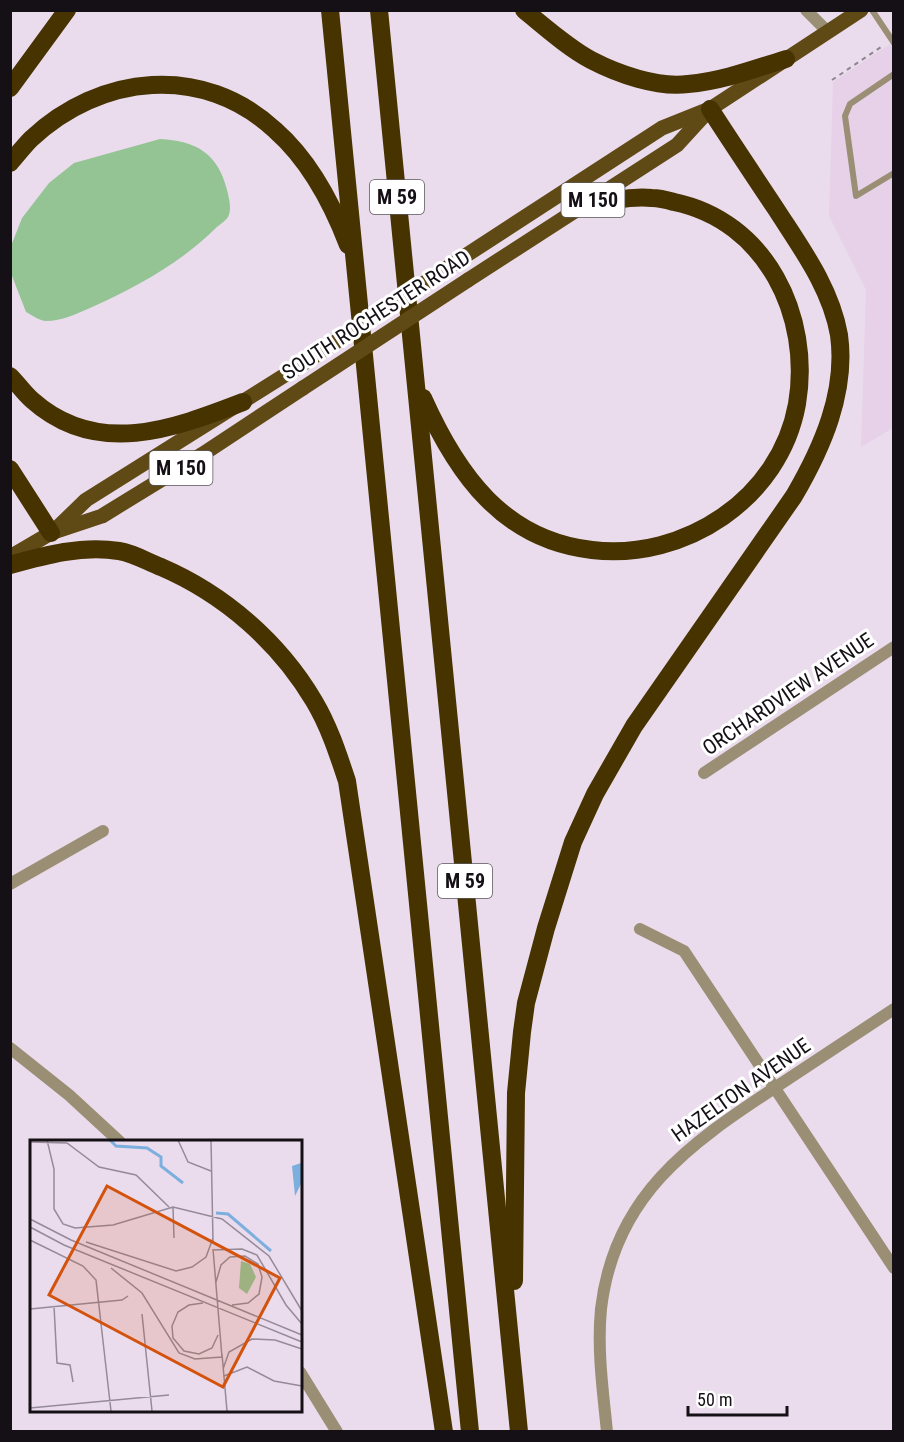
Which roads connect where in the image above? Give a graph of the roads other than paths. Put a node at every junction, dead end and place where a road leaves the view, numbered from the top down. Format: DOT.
graph roads {
  1 [pos="67,10"];
  2 [pos="330,10"];
  3 [pos="379,10"];
  4 [pos="524,10"];
  5 [pos="806,10"];
  6 [pos="861,10"];
  7 [pos="872,10"];
  8 [pos="828,32"];
  9 [pos="894,43"];
  10 [pos="786,59"];
  11 [pos="894,74"];
  12 [pos="10,88"];
  13 [pos="710,109"];
  14 [pos="10,163"];
  15 [pos="894,173"];
  16 [pos="580,208"];
  17 [pos="355,265"];
  18 [pos="10,376"];
  19 [pos="416,384"];
  20 [pos="243,402"];
  21 [pos="10,469"];
  22 [pos="51,533"];
  23 [pos="10,557"];
  24 [pos="10,565"];
  25 [pos="894,647"];
  26 [pos="704,773"];
  27 [pos="103,831"];
  28 [pos="10,884"];
  29 [pos="640,929"];
  30 [pos="894,1009"];
  31 [pos="10,1048"];
  32 [pos="774,1088"];
  33 [pos="118,1140"];
  34 [pos="894,1268"];
  35 [pos="302,1375"];
  36 [pos="514,1379"];
  37 [pos="337,1431"];
  38 [pos="444,1431"];
  39 [pos="470,1431"];
  40 [pos="519,1431"];
  41 [pos="607,1431"];
  1 -- 12 [label="highway"];
  2 -- 17 [label="highway, M 59"];
  3 -- 19 [label="highway, M 59"];
  4 -- 10 [label="highway"];
  5 -- 8 [label="street"];
  6 -- 8 [label="main road, SOUTH ROCHESTER ROAD"];
  7 -- 9 [label="lane"];
  8 -- 10 [label="main road, SOUTH ROCHESTER ROAD"];
  10 -- 13 [label="main road, SOUTH ROCHESTER ROAD"];
  11 -- 15 [label="lane"];
  13 -- 16 [label="main road, SOUTH ROCHESTER ROAD / M 150"];
  13 -- 20 [label="main road, SOUTH ROCHESTER ROAD / M 150, bridge"];
  13 -- 36 [label="highway"];
  14 -- 17 [label="highway"];
  16 -- 19 [label="highway"];
  16 -- 22 [label="main road, SOUTH ROCHESTER ROAD / M 150, bridge"];
  17 -- 39 [label="highway, M 59"];
  18 -- 20 [label="highway"];
  19 -- 36 [label="highway, M 59"];
  20 -- 22 [label="main road, SOUTH ROCHESTER ROAD / M 150"];
  21 -- 22 [label="highway"];
  22 -- 23 [label="main road, SOUTH ROCHESTER ROAD / M 150"];
  24 -- 38 [label="highway"];
  25 -- 26 [label="street, ORCHARDVIEW AVENUE"];
  27 -- 28 [label="street"];
  29 -- 32 [label="street"];
  30 -- 32 [label="street, HAZELTON AVENUE"];
  31 -- 33 [label="street"];
  32 -- 34 [label="street"];
  32 -- 41 [label="street, HAZELTON AVENUE"];
  35 -- 37 [label="street"];
  36 -- 40 [label="highway, M 59"];
}
